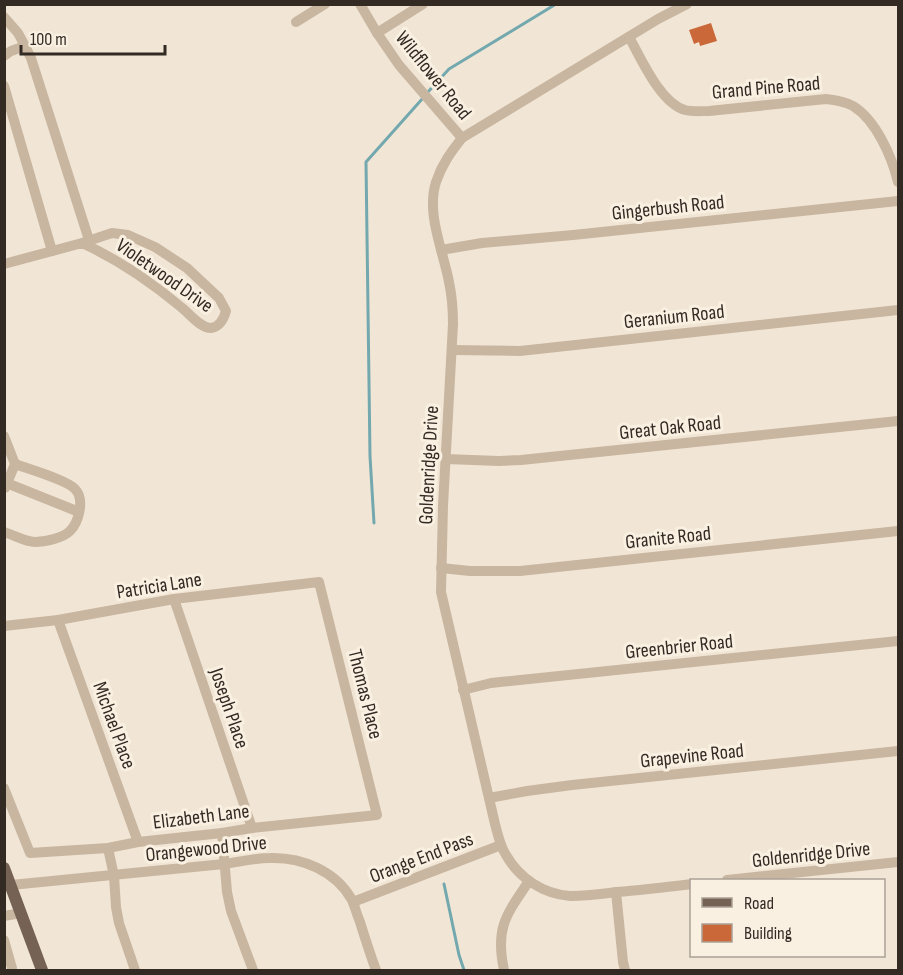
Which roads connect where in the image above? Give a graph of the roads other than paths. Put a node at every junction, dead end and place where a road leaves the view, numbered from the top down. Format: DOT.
graph roads {
  1 [pos="325,4"];
  2 [pos="360,4"];
  3 [pos="423,4"];
  4 [pos="687,4"];
  5 [pos="4,17"];
  6 [pos="296,22"];
  7 [pos="377,33"];
  8 [pos="629,37"];
  9 [pos="25,46"];
  10 [pos="4,56"];
  11 [pos="4,86"];
  12 [pos="462,138"];
  13 [pos="898,183"];
  14 [pos="898,201"];
  15 [pos="86,242"];
  16 [pos="441,250"];
  17 [pos="52,251"];
  18 [pos="4,264"];
  19 [pos="898,310"];
  20 [pos="452,350"];
  21 [pos="898,421"];
  22 [pos="4,436"];
  23 [pos="446,459"];
  24 [pos="15,464"];
  25 [pos="5,485"];
  26 [pos="80,512"];
  27 [pos="898,531"];
  28 [pos="4,532"];
  29 [pos="441,568"];
  30 [pos="319,582"];
  31 [pos="174,598"];
  32 [pos="58,620"];
  33 [pos="4,626"];
  34 [pos="898,641"];
  35 [pos="463,690"];
  36 [pos="898,751"];
  37 [pos="4,788"];
  38 [pos="489,798"];
  39 [pos="377,815"];
  40 [pos="252,828"];
  41 [pos="222,833"];
  42 [pos="138,842"];
  43 [pos="501,845"];
  44 [pos="108,848"];
  45 [pos="898,862"];
  46 [pos="224,864"];
  47 [pos="4,868"];
  48 [pos="114,876"];
  49 [pos="736,879"];
  50 [pos="529,881"];
  51 [pos="690,884"];
  52 [pos="11,885"];
  53 [pos="616,892"];
  54 [pos="353,902"];
  55 [pos="21,913"];
  56 [pos="4,916"];
  57 [pos="4,940"];
  58 [pos="12,968"];
  59 [pos="42,970"];
  60 [pos="135,970"];
  61 [pos="252,970"];
  62 [pos="376,970"];
  63 [pos="504,970"];
  64 [pos="625,970"];
  1 -- 6 [label="street"];
  2 -- 7 [label="street, Wildflower Road"];
  3 -- 7 [label="street"];
  4 -- 8 [label="street, Goldenridge Drive"];
  5 -- 9 [label="street"];
  7 -- 12 [label="street, Wildflower Road"];
  8 -- 12 [label="street, Goldenridge Drive"];
  8 -- 13 [label="street, Grand Pine Road"];
  9 -- 10 [label="street"];
  9 -- 15 [label="street"];
  11 -- 17 [label="street"];
  12 -- 16 [label="street, Goldenridge Drive"];
  14 -- 16 [label="street, Gingerbush Road"];
  15 -- 15 [label="street, Violetwood Drive"];
  15 -- 17 [label="street, Violetwood Drive"];
  16 -- 20 [label="street, Goldenridge Drive"];
  17 -- 18 [label="street, Violetwood Drive"];
  19 -- 20 [label="street, Geranium Road"];
  20 -- 23 [label="street, Goldenridge Drive"];
  21 -- 23 [label="street, Great Oak Road"];
  22 -- 24 [label="street"];
  23 -- 29 [label="street, Goldenridge Drive"];
  24 -- 25 [label="street"];
  24 -- 26 [label="street"];
  25 -- 26 [label="street"];
  26 -- 28 [label="street"];
  27 -- 29 [label="street, Granite Road"];
  29 -- 35 [label="street, Goldenridge Drive"];
  30 -- 31 [label="street, Patricia Lane"];
  30 -- 39 [label="street, Thomas Place"];
  31 -- 32 [label="street, Patricia Lane"];
  31 -- 40 [label="street, Joseph Place"];
  32 -- 33 [label="street, Patricia Lane"];
  32 -- 42 [label="street, Michael Place"];
  34 -- 35 [label="street, Greenbrier Road"];
  35 -- 38 [label="street, Goldenridge Drive"];
  36 -- 38 [label="street, Grapevine Road"];
  37 -- 44 [label="street, Elizabeth Lane"];
  38 -- 43 [label="street, Goldenridge Drive"];
  39 -- 40 [label="street, Elizabeth Lane"];
  40 -- 41 [label="street, Elizabeth Lane"];
  41 -- 42 [label="street, Elizabeth Lane"];
  41 -- 46 [label="street"];
  42 -- 44 [label="street, Elizabeth Lane"];
  43 -- 50 [label="street, Goldenridge Drive"];
  43 -- 54 [label="street, Orange End Pass"];
  44 -- 48 [label="street"];
  45 -- 49 [label="street, Goldenridge Drive"];
  46 -- 48 [label="street, Orangewood Drive"];
  46 -- 54 [label="street, Orangewood Drive"];
  46 -- 61 [label="street"];
  47 -- 52 [label="main road"];
  48 -- 52 [label="street, Orangewood Drive"];
  48 -- 60 [label="street"];
  50 -- 53 [label="street, Goldenridge Drive"];
  50 -- 63 [label="street"];
  51 -- 53 [label="street, Goldenridge Drive"];
  52 -- 55 [label="main road"];
  53 -- 64 [label="street"];
  54 -- 62 [label="street, Orangewood Drive"];
  55 -- 56 [label="street"];
  55 -- 59 [label="main road"];
  57 -- 58 [label="street"];
}
